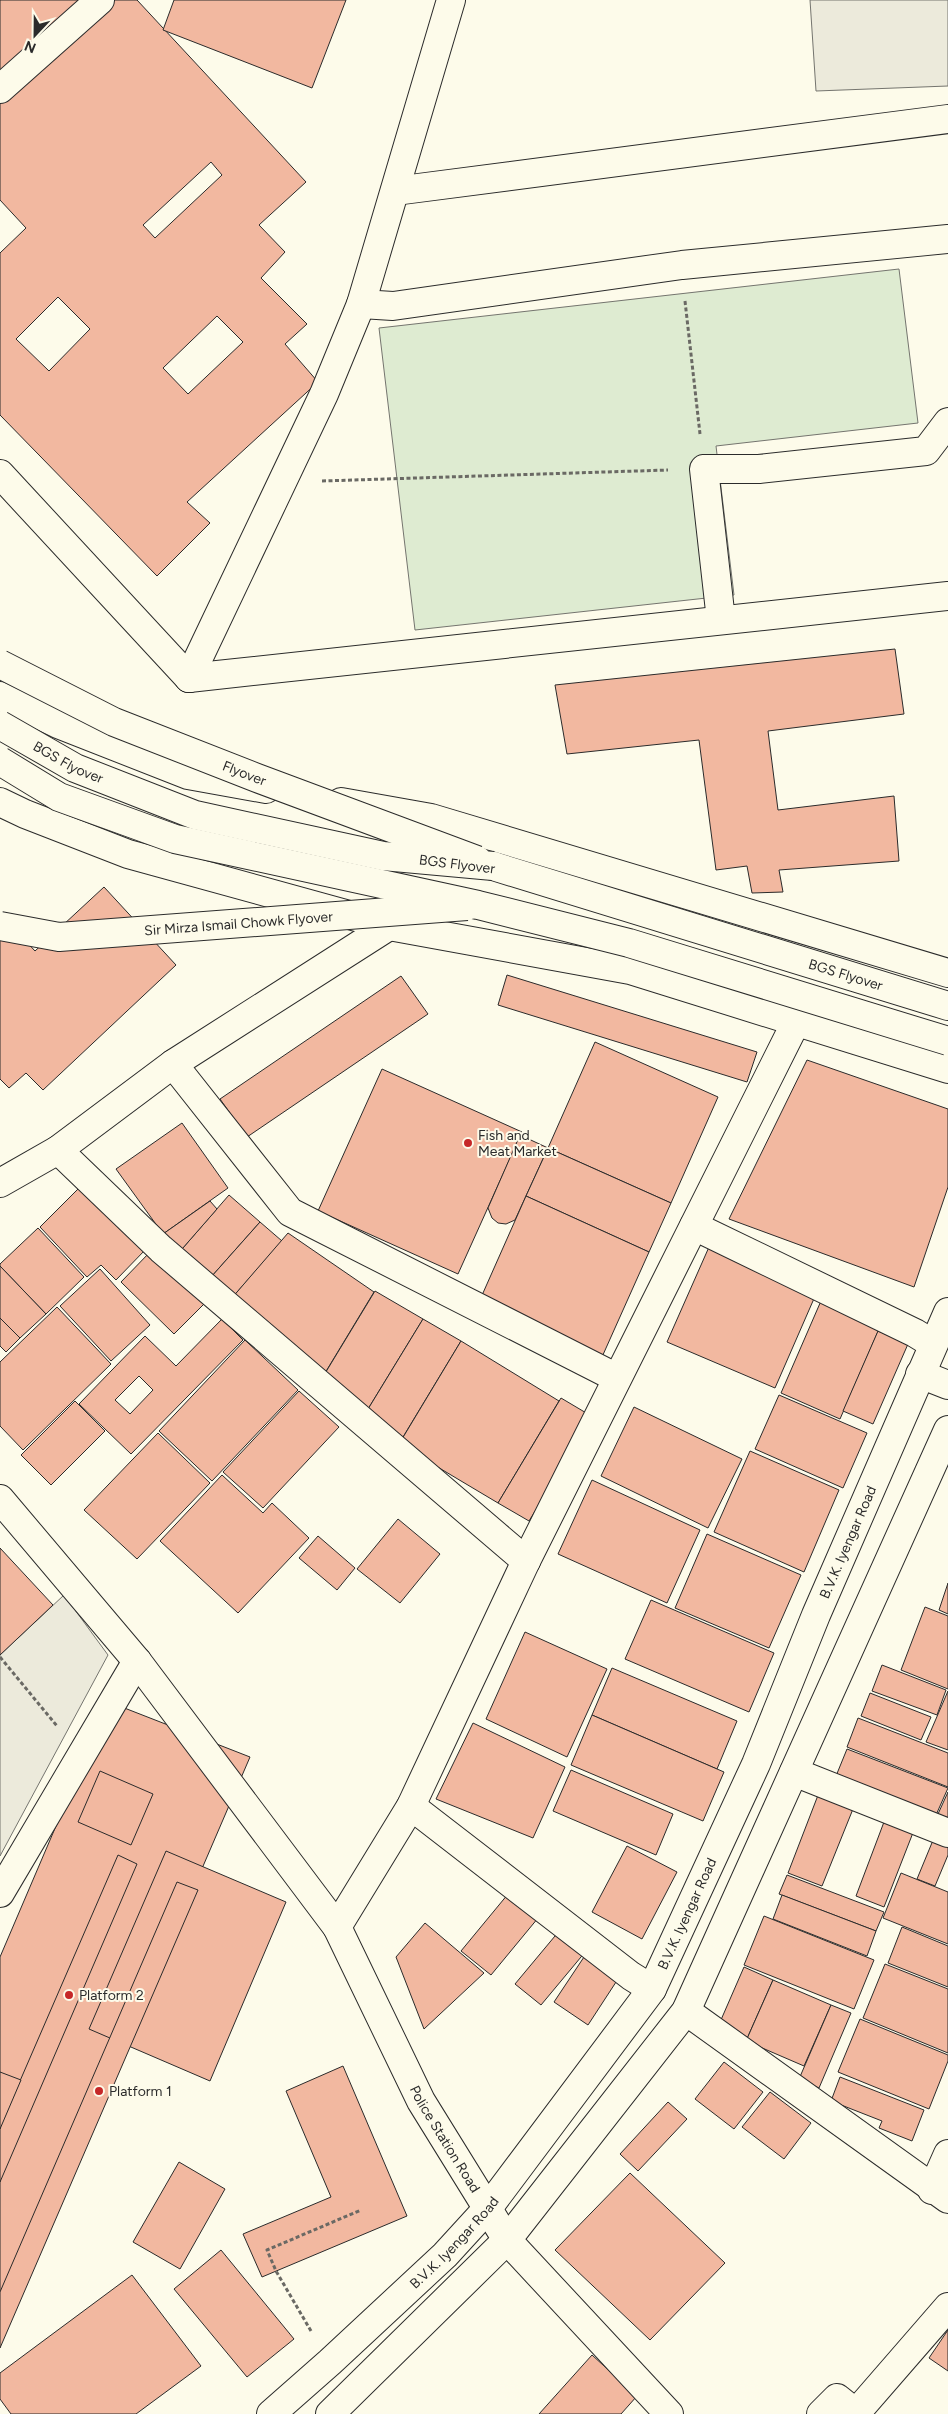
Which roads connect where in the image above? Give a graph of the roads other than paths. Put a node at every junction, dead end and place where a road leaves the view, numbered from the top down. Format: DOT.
graph roads {
  1 [pos="100,0"];
  2 [pos="451,0"];
  3 [pos="0,89"];
  4 [pos="948,119"];
  5 [pos="395,191"];
  6 [pos="948,238"];
  7 [pos="361,304"];
  8 [pos="948,422"];
  9 [pos="0,474"];
  10 [pos="948,596"];
  11 [pos="721,620"];
  12 [pos="0,664"];
  13 [pos="188,678"];
  14 [pos="0,696"];
  15 [pos="0,725"];
  16 [pos="0,761"];
  17 [pos="0,802"];
  18 [pos="493,866"];
  19 [pos="478,905"];
  20 [pos="0,926"];
  21 [pos="389,926"];
  22 [pos="948,972"];
  23 [pos="948,1006"];
  24 [pos="796,1020"];
  25 [pos="948,1041"];
  26 [pos="173,1064"];
  27 [pos="948,1069"];
  28 [pos="58,1150"];
  29 [pos="0,1183"];
  30 [pos="694,1226"];
  31 [pos="948,1312"];
  32 [pos="933,1344"];
  33 [pos="920,1374"];
  34 [pos="617,1378"];
  35 [pos="948,1385"];
  36 [pos="948,1430"];
  37 [pos="0,1499"];
  38 [pos="526,1561"];
  39 [pos="137,1661"];
  40 [pos="794,1772"];
  41 [pos="412,1806"];
  42 [pos="948,1833"];
  43 [pos="0,1894"];
  44 [pos="337,1927"];
  45 [pos="652,1989"];
  46 [pos="686,2010"];
  47 [pos="948,2154"];
  48 [pos="940,2194"];
  49 [pos="488,2208"];
  50 [pos="507,2240"];
  51 [pos="948,2308"];
  52 [pos="271,2414"];
  53 [pos="330,2414"];
  54 [pos="669,2414"];
  55 [pos="821,2414"];
  56 [pos="856,2414"];
  1 -- 3 [label="main road"];
  2 -- 5 [label="main road"];
  4 -- 5 [label="main road"];
  5 -- 7 [label="main road"];
  6 -- 7 [label="main road"];
  7 -- 13 [label="main road"];
  8 -- 11 [label="main road"];
  9 -- 13 [label="main road"];
  10 -- 11 [label="main road"];
  11 -- 13 [label="main road"];
  12 -- 18 [label="main road, Flyover, bridge"];
  14 -- 22 [label="main road"];
  15 -- 18 [label="main road, BGS Flyover, bridge"];
  16 -- 19 [label="main road, bridge"];
  17 -- 21 [label="main road"];
  18 -- 23 [label="main road, BGS Flyover"];
  19 -- 20 [label="main road, Sir Mirza Ismail Chowk Flyover, bridge"];
  19 -- 25 [label="main road, bridge"];
  21 -- 24 [label="main road"];
  21 -- 26 [label="main road"];
  24 -- 27 [label="main road"];
  24 -- 30 [label="main road"];
  26 -- 28 [label="main road"];
  26 -- 34 [label="main road"];
  28 -- 29 [label="main road"];
  28 -- 38 [label="main road"];
  30 -- 32 [label="main road"];
  30 -- 34 [label="main road"];
  31 -- 32 [label="main road, B.V.K. Iyengar Road"];
  32 -- 33 [label="main road, B.V.K. Iyengar Road"];
  33 -- 35 [label="main road"];
  33 -- 45 [label="main road, B.V.K. Iyengar Road"];
  34 -- 38 [label="main road"];
  36 -- 40 [label="main road"];
  37 -- 39 [label="main road, Police Station Road"];
  38 -- 41 [label="main road"];
  39 -- 43 [label="main road"];
  39 -- 44 [label="main road, Police Station Road"];
  40 -- 42 [label="main road"];
  40 -- 46 [label="main road"];
  41 -- 44 [label="main road"];
  41 -- 45 [label="main road"];
  44 -- 49 [label="main road, Police Station Road"];
  45 -- 49 [label="main road, B.V.K. Iyengar Road"];
  46 -- 48 [label="main road"];
  46 -- 50 [label="main road"];
  47 -- 48 [label="main road"];
  49 -- 50 [label="main road, Police Station Road"];
  49 -- 52 [label="main road, B.V.K. Iyengar Road"];
  50 -- 53 [label="main road"];
  50 -- 54 [label="main road, Police Station Road"];
  51 -- 56 [label="main road"];
  55 -- 56 [label="main road"];
}
